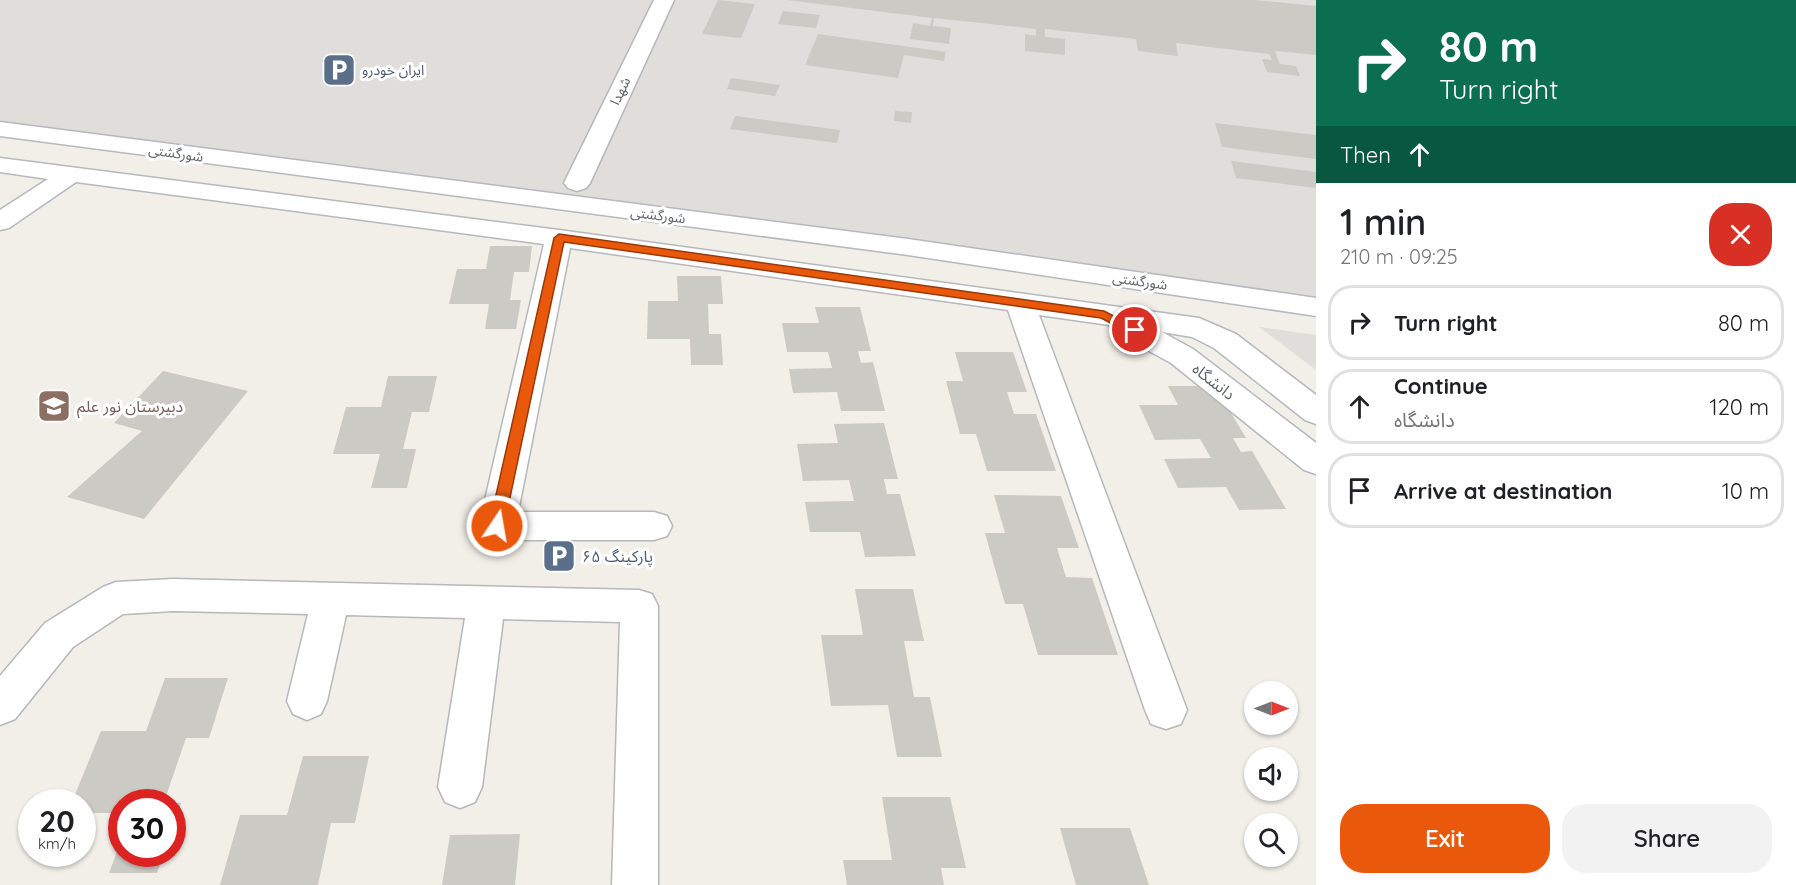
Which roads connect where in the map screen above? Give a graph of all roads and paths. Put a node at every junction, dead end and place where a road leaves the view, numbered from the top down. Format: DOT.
graph roads {
  1 [pos="664,0"];
  2 [pos="0,129"];
  3 [pos="2,166"];
  4 [pos="70,175"];
  5 [pos="576,183"];
  6 [pos="0,194"];
  7 [pos="36,199"];
  8 [pos="0,222"];
  9 [pos="559,238"];
  10 [pos="1020,303"];
  11 [pos="1316,307"];
  12 [pos="1104,315"];
  13 [pos="1316,412"];
  14 [pos="1316,461"];
  15 [pos="654,526"];
  16 [pos="331,599"];
  17 [pos="486,603"];
  18 [pos="307,700"];
  19 [pos="0,706"];
  20 [pos="1166,710"];
  21 [pos="460,787"];
  22 [pos="635,885"];
  1 -- 5 [label="street, شهدا"];
  2 -- 11 [label="street, شورگشتی"];
  3 -- 4 [label="street"];
  4 -- 7 [label="street"];
  4 -- 9 [label="street"];
  6 -- 7 [label="street"];
  7 -- 8 [label="street"];
  9 -- 10 [label="street"];
  9 -- 15 [label="street"];
  10 -- 12 [label="street"];
  10 -- 20 [label="street"];
  12 -- 13 [label="street"];
  12 -- 14 [label="street, دانشگاه"];
  16 -- 17 [label="street"];
  16 -- 18 [label="street"];
  16 -- 19 [label="street"];
  17 -- 21 [label="street"];
  17 -- 22 [label="street"];
}
